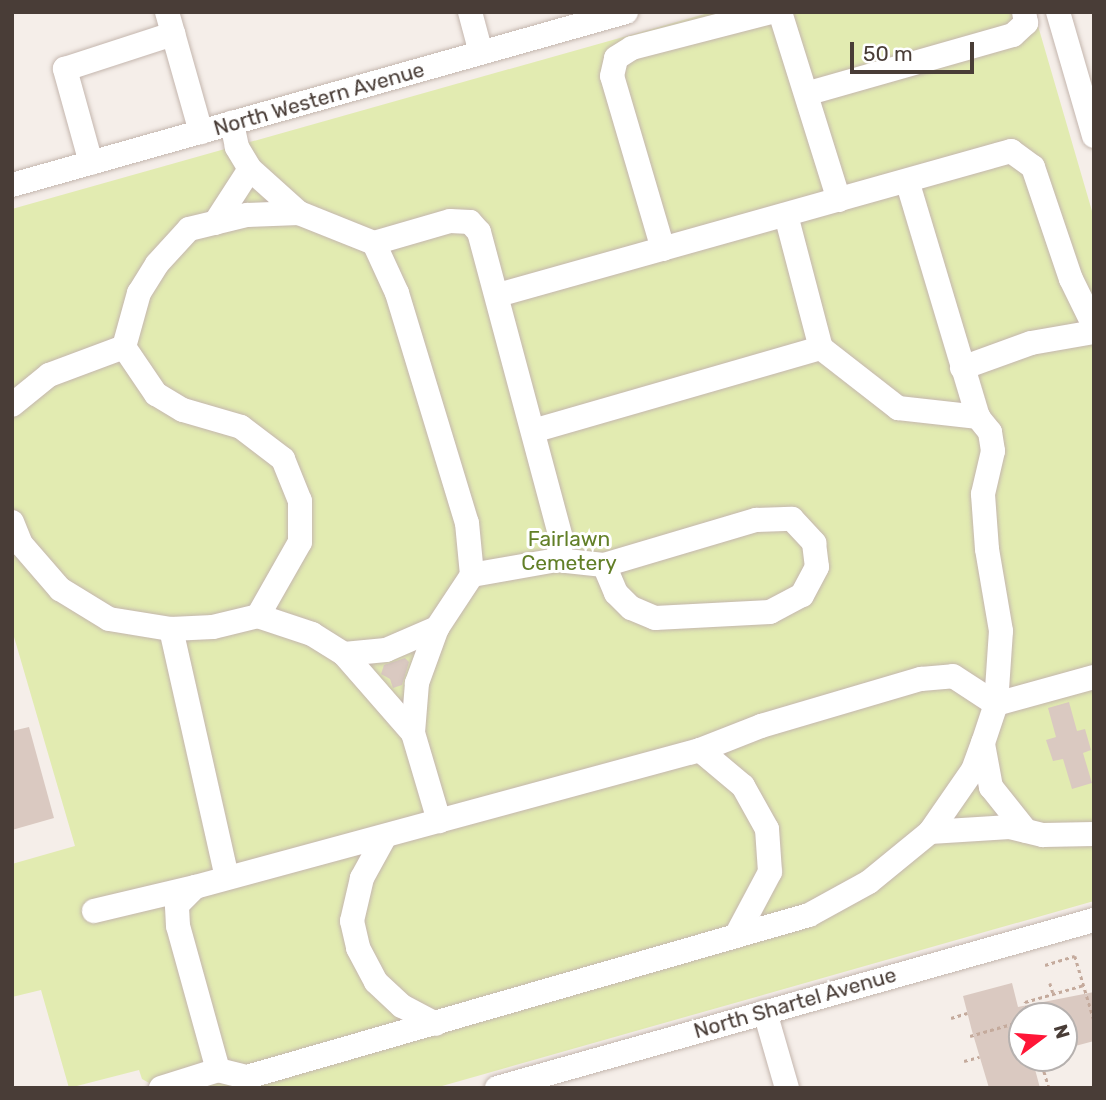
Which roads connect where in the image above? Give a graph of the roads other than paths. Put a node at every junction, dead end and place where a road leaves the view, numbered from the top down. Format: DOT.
graph roads {
  1 [pos="470,12"];
  2 [pos="626,12"];
  3 [pos="771,12"];
  4 [pos="780,12"];
  5 [pos="1024,12"];
  6 [pos="1058,12"];
  7 [pos="170,23"];
  8 [pos="481,53"];
  9 [pos="809,93"];
  10 [pos="232,123"];
  11 [pos="201,132"];
  12 [pos="1094,136"];
  13 [pos="91,163"];
  14 [pos="250,169"];
  15 [pos="907,181"];
  16 [pos="12,185"];
  17 [pos="839,200"];
  18 [pos="299,213"];
  19 [pos="786,215"];
  20 [pos="215,223"];
  21 [pos="374,243"];
  22 [pos="663,249"];
  23 [pos="498,295"];
  24 [pos="1094,326"];
  25 [pos="1094,332"];
  26 [pos="124,347"];
  27 [pos="821,348"];
  28 [pos="962,368"];
  29 [pos="12,405"];
  30 [pos="978,416"];
  31 [pos="533,431"];
  32 [pos="12,522"];
  33 [pos="557,560"];
  34 [pos="604,565"];
  35 [pos="472,575"];
  36 [pos="258,616"];
  37 [pos="437,628"];
  38 [pos="171,629"];
  39 [pos="344,654"];
  40 [pos="1094,677"];
  41 [pos="996,704"];
  42 [pos="413,733"];
  43 [pos="983,743"];
  44 [pos="700,750"];
  45 [pos="439,821"];
  46 [pos="1026,831"];
  47 [pos="930,832"];
  48 [pos="1094,834"];
  49 [pos="384,838"];
  50 [pos="227,877"];
  51 [pos="195,887"];
  52 [pos="94,911"];
  53 [pos="1094,920"];
  54 [pos="736,936"];
  55 [pos="765,1012"];
  56 [pos="436,1024"];
  57 [pos="218,1070"];
  58 [pos="161,1088"];
  59 [pos="497,1088"];
  60 [pos="787,1088"];
  1 -- 8 [label="street"];
  2 -- 8 [label="street, North Western Avenue"];
  3 -- 22 [label="street"];
  4 -- 9 [label="street"];
  5 -- 9 [label="street"];
  6 -- 12 [label="street"];
  7 -- 11 [label="street"];
  7 -- 13 [label="street"];
  8 -- 10 [label="street, North Western Avenue"];
  9 -- 17 [label="street"];
  10 -- 11 [label="street, North Western Avenue"];
  10 -- 14 [label="street"];
  11 -- 13 [label="street, North Western Avenue"];
  13 -- 16 [label="street, North Western Avenue"];
  14 -- 18 [label="street"];
  14 -- 20 [label="street"];
  15 -- 17 [label="street"];
  15 -- 24 [label="street"];
  15 -- 28 [label="street"];
  17 -- 19 [label="street"];
  18 -- 20 [label="street"];
  18 -- 21 [label="street"];
  19 -- 22 [label="street"];
  19 -- 27 [label="street"];
  20 -- 26 [label="street"];
  21 -- 23 [label="street"];
  21 -- 35 [label="street"];
  22 -- 23 [label="street"];
  23 -- 31 [label="street"];
  25 -- 28 [label="street"];
  26 -- 29 [label="street"];
  26 -- 36 [label="street"];
  27 -- 30 [label="street"];
  27 -- 31 [label="street"];
  28 -- 30 [label="street"];
  30 -- 41 [label="street"];
  31 -- 33 [label="street"];
  32 -- 38 [label="street"];
  33 -- 34 [label="street"];
  33 -- 35 [label="street"];
  34 -- 34 [label="street"];
  35 -- 37 [label="street"];
  36 -- 38 [label="street"];
  36 -- 39 [label="street"];
  37 -- 39 [label="street"];
  37 -- 42 [label="street"];
  38 -- 50 [label="street"];
  39 -- 42 [label="street"];
  40 -- 41 [label="street"];
  41 -- 43 [label="street"];
  41 -- 44 [label="street"];
  42 -- 45 [label="street"];
  43 -- 46 [label="street"];
  43 -- 47 [label="street"];
  44 -- 45 [label="street"];
  44 -- 54 [label="street"];
  45 -- 49 [label="street"];
  46 -- 47 [label="street"];
  46 -- 48 [label="street"];
  47 -- 54 [label="street"];
  49 -- 50 [label="street"];
  49 -- 56 [label="street"];
  50 -- 51 [label="street"];
  51 -- 52 [label="street"];
  51 -- 57 [label="street"];
  53 -- 55 [label="street, North Shartel Avenue"];
  54 -- 56 [label="street"];
  55 -- 59 [label="street, North Shartel Avenue"];
  55 -- 60 [label="street"];
  56 -- 57 [label="street"];
  57 -- 58 [label="street"];
}
